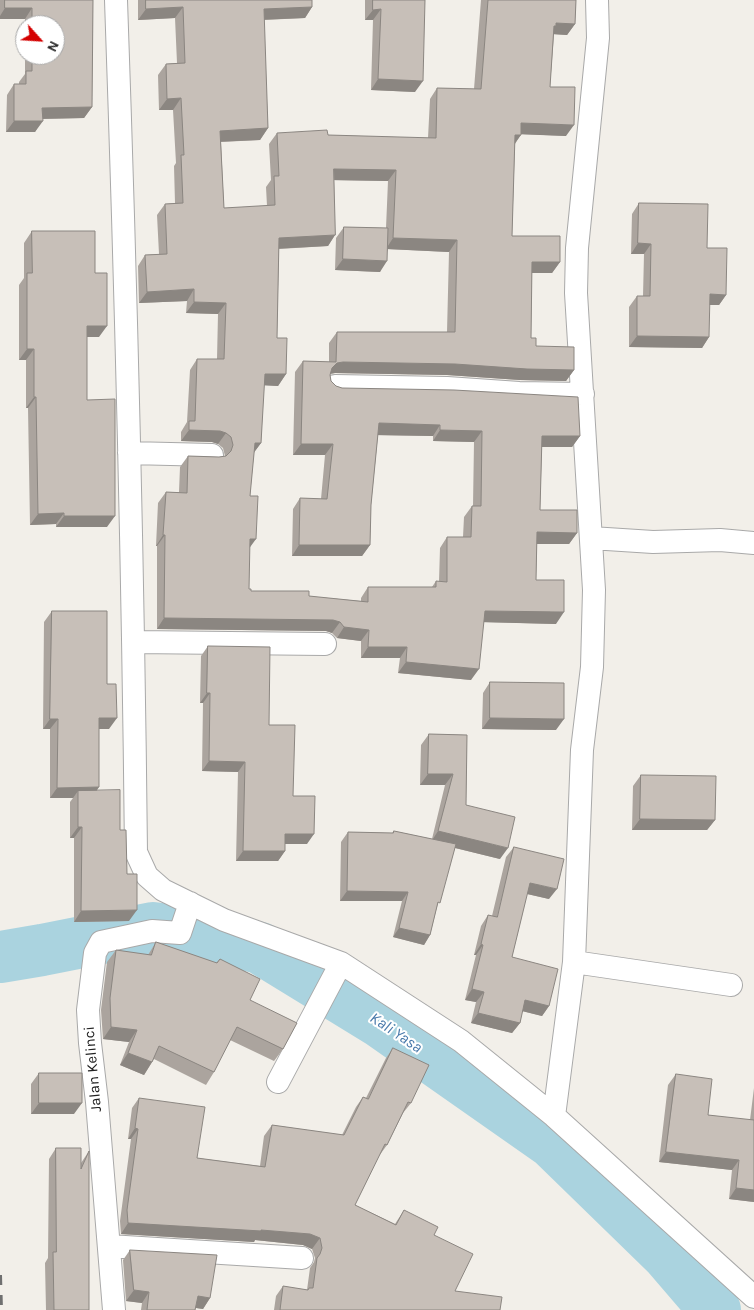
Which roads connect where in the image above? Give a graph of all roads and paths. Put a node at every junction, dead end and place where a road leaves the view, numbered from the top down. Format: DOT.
graph roads {
  1 [pos="116,0"];
  2 [pos="597,0"];
  3 [pos="335,386"];
  4 [pos="583,394"];
  5 [pos="129,453"];
  6 [pos="212,455"];
  7 [pos="602,539"];
  8 [pos="754,543"];
  9 [pos="134,642"];
  10 [pos="325,644"];
  11 [pos="189,905"];
  12 [pos="574,962"];
  13 [pos="338,969"];
  14 [pos="731,985"];
  15 [pos="278,1082"];
  16 [pos="554,1116"];
  17 [pos="109,1246"];
  18 [pos="302,1258"];
  19 [pos="754,1297"];
  20 [pos="114,1310"];
  1 -- 5 [label="street"];
  2 -- 4 [label="street"];
  3 -- 4 [label="street"];
  4 -- 7 [label="street"];
  5 -- 6 [label="street"];
  5 -- 9 [label="street"];
  7 -- 8 [label="street"];
  7 -- 12 [label="street"];
  9 -- 10 [label="street"];
  9 -- 11 [label="street"];
  11 -- 13 [label="street"];
  11 -- 17 [label="street, Jalan Kelinci"];
  12 -- 14 [label="street"];
  12 -- 16 [label="street"];
  13 -- 15 [label="street"];
  13 -- 16 [label="street"];
  16 -- 19 [label="street"];
  17 -- 18 [label="street"];
  17 -- 20 [label="street, Jalan Kelinci"];
}
